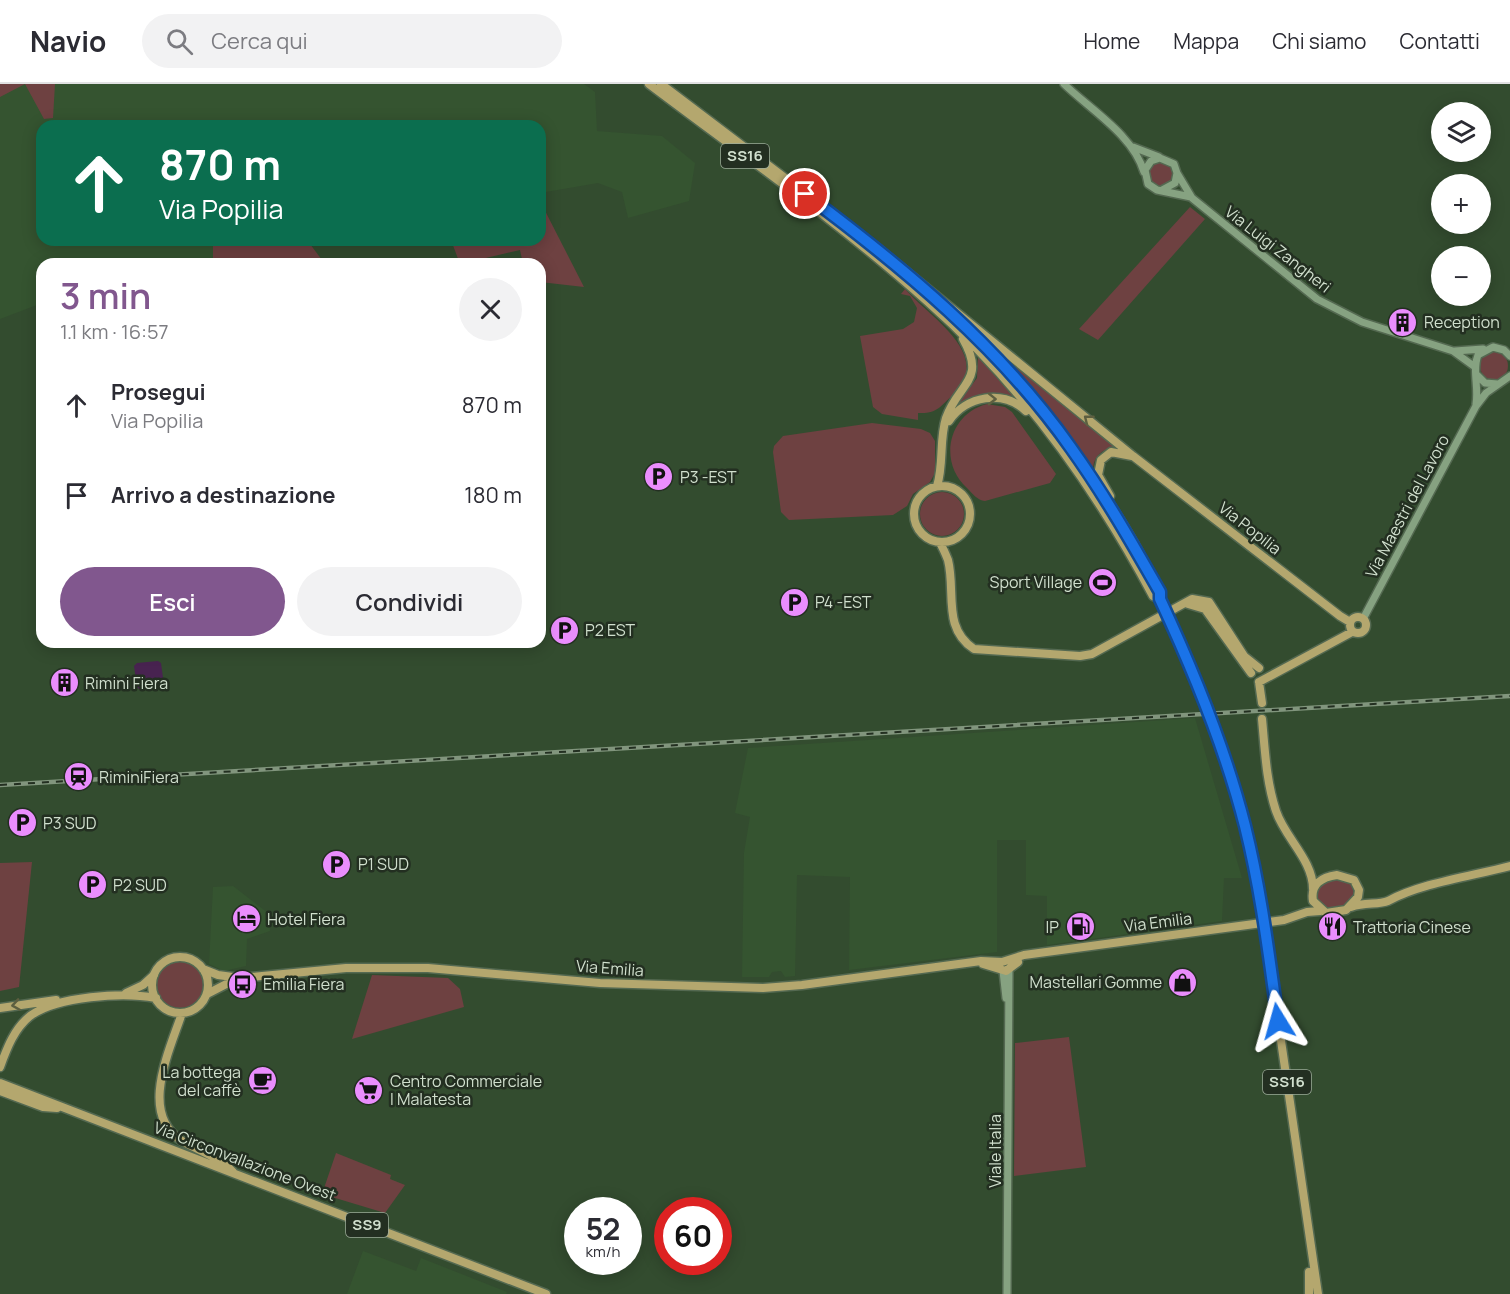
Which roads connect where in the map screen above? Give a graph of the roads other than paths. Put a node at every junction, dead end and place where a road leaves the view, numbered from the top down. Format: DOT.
graph roads {
  1 [pos="649,84"];
  2 [pos="661,84"];
  3 [pos="1064,84"];
  4 [pos="1131,146"];
  5 [pos="1160,158"];
  6 [pos="1177,173"];
  7 [pos="1144,175"];
  8 [pos="1162,190"];
  9 [pos="1192,198"];
  10 [pos="932,300"];
  11 [pos="958,331"];
  12 [pos="1487,348"];
  13 [pos="1507,348"];
  14 [pos="1453,351"];
  15 [pos="1510,356"];
  16 [pos="1476,370"];
  17 [pos="1510,376"];
  18 [pos="1501,384"];
  19 [pos="1476,406"];
  20 [pos="945,427"];
  21 [pos="1063,450"];
  22 [pos="1133,456"];
  23 [pos="943,469"];
  24 [pos="937,486"];
  25 [pos="949,487"];
  26 [pos="954,540"];
  27 [pos="1133,542"];
  28 [pos="940,543"];
  29 [pos="948,561"];
  30 [pos="1160,599"];
  31 [pos="1363,619"];
  32 [pos="1350,621"];
  33 [pos="1352,632"];
  34 [pos="1259,674"];
  35 [pos="1262,703"];
  36 [pos="1262,719"];
  37 [pos="1304,861"];
  38 [pos="1510,866"];
  39 [pos="1330,876"];
  40 [pos="1359,890"];
  41 [pos="1312,892"];
  42 [pos="1390,898"];
  43 [pos="1352,907"];
  44 [pos="1320,911"];
  45 [pos="1292,918"];
  46 [pos="1006,966"];
  47 [pos="203,969"];
  48 [pos="154,975"];
  49 [pos="240,978"];
  50 [pos="207,994"];
  51 [pos="117,996"];
  52 [pos="156,998"];
  53 [pos="75,1001"];
  54 [pos="0,1008"];
  55 [pos="182,1013"];
  56 [pos="0,1067"];
  57 [pos="0,1083"];
  58 [pos="0,1090"];
  59 [pos="66,1108"];
  60 [pos="236,1175"];
  61 [pos="1308,1233"];
  62 [pos="546,1294"];
  63 [pos="1007,1294"];
  64 [pos="1314,1294"];
  1 -- 10 [label="main road, SS16"];
  2 -- 10 [label="main road, SS16"];
  3 -- 4 [label="street"];
  4 -- 5 [label="street"];
  4 -- 7 [label="street"];
  5 -- 6 [label="street"];
  5 -- 7 [label="street"];
  6 -- 8 [label="street"];
  6 -- 9 [label="street, Via Luigi Zangheri"];
  7 -- 8 [label="street"];
  8 -- 9 [label="street, Via Luigi Zangheri"];
  9 -- 14 [label="street, Via Luigi Zangheri"];
  10 -- 11 [label="main road, SS16"];
  22 -- 10 [label="main road, Via Popilia, one-way"];
  10 -- 27 [label="main road, SS16"];
  11 -- 20 [label="main road"];
  11 -- 21 [label="main road, SS16"];
  12 -- 13 [label="street, Via Luigi Zangheri"];
  12 -- 14 [label="street, Via Luigi Zangheri"];
  12 -- 16 [label="street"];
  13 -- 15 [label="street"];
  14 -- 16 [label="street, Via Luigi Zangheri"];
  16 -- 18 [label="street, Via Luigi Zangheri"];
  16 -- 19 [label="street, Via Maestri del Lavoro"];
  17 -- 18 [label="street, Via Maestri del Lavoro"];
  18 -- 19 [label="street, Via Maestri del Lavoro"];
  19 -- 31 [label="street, Via Maestri del Lavoro"];
  20 -- 21 [label="main road, one-way"];
  20 -- 23 [label="main road"];
  21 -- 30 [label="main road, SS16"];
  22 -- 27 [label="main road"];
  22 -- 32 [label="main road, Via Popilia"];
  23 -- 24 [label="main road"];
  23 -- 25 [label="main road"];
  24 -- 25 [label="main road"];
  24 -- 28 [label="main road"];
  25 -- 26 [label="main road"];
  26 -- 28 [label="main road"];
  26 -- 29 [label="main road"];
  27 -- 30 [label="main road, SS16"];
  28 -- 29 [label="main road"];
  29 -- 34 [label="main road"];
  30 -- 61 [label="main road, SS16, bridge"];
  31 -- 32 [label="main road"];
  31 -- 33 [label="main road"];
  32 -- 33 [label="main road"];
  33 -- 34 [label="main road"];
  34 -- 35 [label="main road"];
  36 -- 37 [label="main road"];
  37 -- 39 [label="main road"];
  37 -- 41 [label="main road"];
  38 -- 42 [label="main road"];
  39 -- 40 [label="main road"];
  39 -- 41 [label="main road"];
  40 -- 42 [label="main road"];
  40 -- 43 [label="main road"];
  41 -- 44 [label="main road"];
  41 -- 45 [label="main road"];
  42 -- 43 [label="main road"];
  43 -- 44 [label="main road"];
  44 -- 45 [label="main road, Via Emilia"];
  45 -- 46 [label="main road, Via Emilia"];
  46 -- 49 [label="main road, Via Emilia"];
  46 -- 63 [label="street, Viale Italia"];
  47 -- 48 [label="main road"];
  47 -- 49 [label="main road, Via Emilia"];
  47 -- 50 [label="main road"];
  48 -- 51 [label="main road"];
  48 -- 52 [label="main road"];
  49 -- 50 [label="main road, Via Emilia"];
  50 -- 55 [label="main road"];
  51 -- 52 [label="main road"];
  51 -- 53 [label="main road"];
  52 -- 55 [label="main road"];
  53 -- 54 [label="main road, one-way"];
  53 -- 56 [label="main road"];
  55 -- 60 [label="main road"];
  57 -- 59 [label="main road, Via Circonvallazione Ovest / SS9"];
  58 -- 59 [label="main road"];
  59 -- 60 [label="main road, Via Circonvallazione Ovest / SS9"];
  60 -- 62 [label="main road, Via Circonvallazione Ovest / SS9"];
  61 -- 64 [label="main road, SS16"];
  61 -- 64 [label="main road, SS16"];
}
